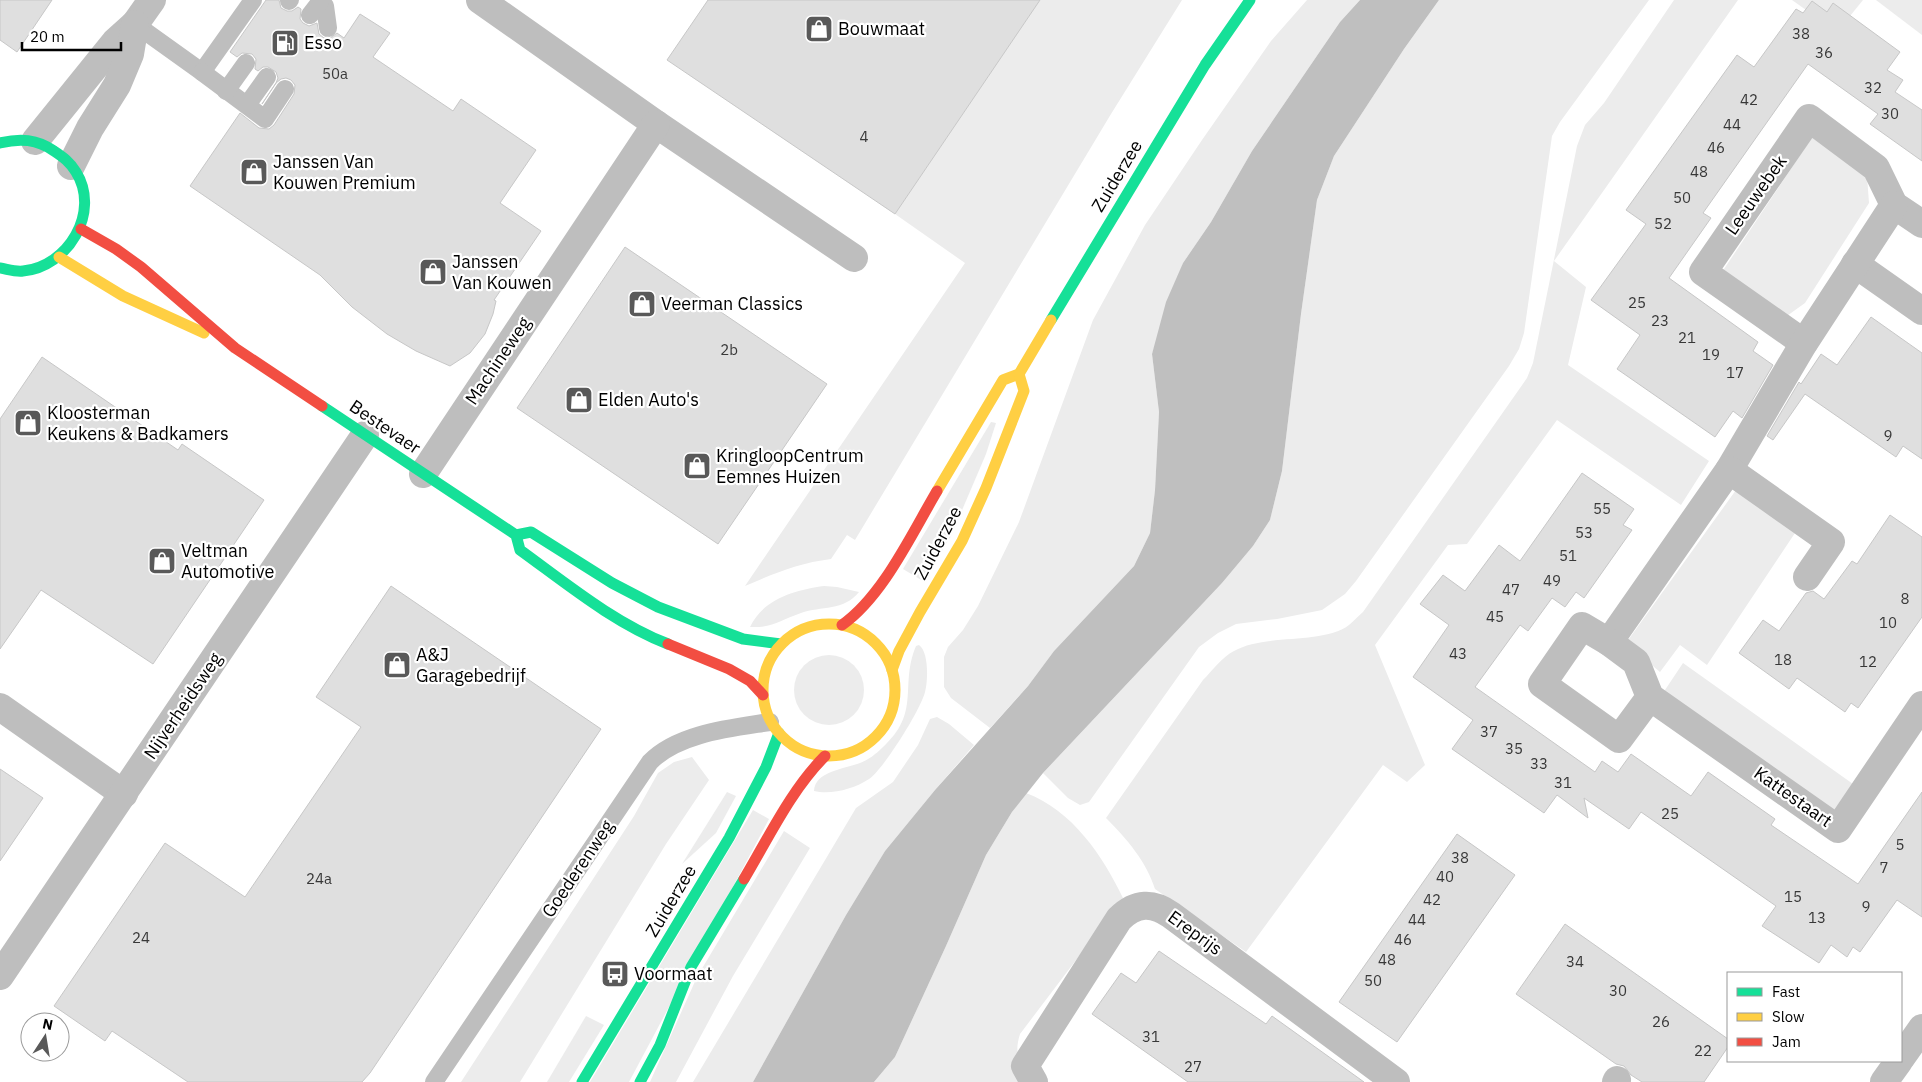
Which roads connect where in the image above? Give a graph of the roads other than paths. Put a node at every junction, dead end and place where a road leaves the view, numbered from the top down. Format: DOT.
graph roads {
  1 [pos="253,0"];
  2 [pos="480,0"];
  3 [pos="1250,0"];
  4 [pos="320,4"];
  5 [pos="146,7"];
  6 [pos="328,28"];
  7 [pos="246,63"];
  8 [pos="202,72"];
  9 [pos="267,77"];
  10 [pos="286,89"];
  11 [pos="226,91"];
  12 [pos="247,105"];
  13 [pos="656,124"];
  14 [pos="35,141"];
  15 [pos="0,143"];
  16 [pos="71,166"];
  17 [pos="1894,204"];
  18 [pos="1922,224"];
  19 [pos="81,229"];
  20 [pos="60,257"];
  21 [pos="854,258"];
  22 [pos="1855,264"];
  23 [pos="0,268"];
  24 [pos="1922,311"];
  25 [pos="1804,343"];
  26 [pos="235,348"];
  27 [pos="1019,374"];
  28 [pos="364,435"];
  29 [pos="1729,470"];
  30 [pos="422,474"];
  31 [pos="516,534"];
  32 [pos="1806,577"];
  33 [pos="842,625"];
  34 [pos="1609,642"];
  35 [pos="781,644"];
  36 [pos="892,670"];
  37 [pos="763,695"];
  38 [pos="1650,697"];
  39 [pos="1922,705"];
  40 [pos="0,707"];
  41 [pos="775,727"];
  42 [pos="825,756"];
  43 [pos="124,794"];
  44 [pos="0,976"];
  45 [pos="1922,1028"];
  46 [pos="1902,1056"];
  47 [pos="1898,1062"];
  48 [pos="434,1082"];
  49 [pos="582,1082"];
  50 [pos="640,1082"];
  51 [pos="1034,1082"];
  52 [pos="1396,1082"];
  53 [pos="1884,1082"];
  1 -- 8 [label="lane"];
  2 -- 13 [label="street"];
  3 -- 27 [label="street, Zuiderzee"];
  4 -- 6 [label="lane"];
  5 -- 8 [label="lane"];
  5 -- 14 [label="street"];
  5 -- 16 [label="street"];
  7 -- 11 [label="lane"];
  8 -- 11 [label="lane"];
  9 -- 12 [label="lane"];
  10 -- 12 [label="lane"];
  11 -- 12 [label="lane"];
  13 -- 21 [label="street"];
  13 -- 30 [label="street, Machineweg"];
  14 -- 15 [label="street"];
  14 -- 16 [label="street"];
  16 -- 19 [label="street"];
  17 -- 18 [label="street, Leeuwebek"];
  17 -- 22 [label="street"];
  17 -- 25 [label="street, Leeuwebek"];
  19 -- 20 [label="street"];
  19 -- 26 [label="street, Bestevaer"];
  20 -- 23 [label="street"];
  20 -- 26 [label="street, Bestevaer"];
  22 -- 24 [label="street"];
  22 -- 25 [label="street"];
  25 -- 29 [label="street"];
  26 -- 28 [label="street, Bestevaer"];
  27 -- 33 [label="street, Zuiderzee"];
  27 -- 36 [label="street, Zuiderzee"];
  28 -- 30 [label="street, Bestevaer"];
  28 -- 43 [label="street, Nijverheidsweg"];
  29 -- 32 [label="street"];
  29 -- 34 [label="street"];
  30 -- 31 [label="street, Bestevaer"];
  31 -- 35 [label="street, Bestevaer"];
  31 -- 37 [label="street, Bestevaer"];
  33 -- 35 [label="street"];
  33 -- 36 [label="street"];
  34 -- 38 [label="street"];
  34 -- 38 [label="street"];
  35 -- 37 [label="street"];
  36 -- 42 [label="street"];
  37 -- 41 [label="street"];
  38 -- 39 [label="street, Kattestaart"];
  40 -- 43 [label="street"];
  41 -- 42 [label="street"];
  41 -- 48 [label="lane, Goederenweg"];
  41 -- 49 [label="street, Zuiderzee"];
  42 -- 50 [label="street"];
  43 -- 44 [label="street, Nijverheidsweg"];
  45 -- 46 [label="street"];
  47 -- 53 [label="street"];
  51 -- 52 [label="street, Ereprijs"];
}
